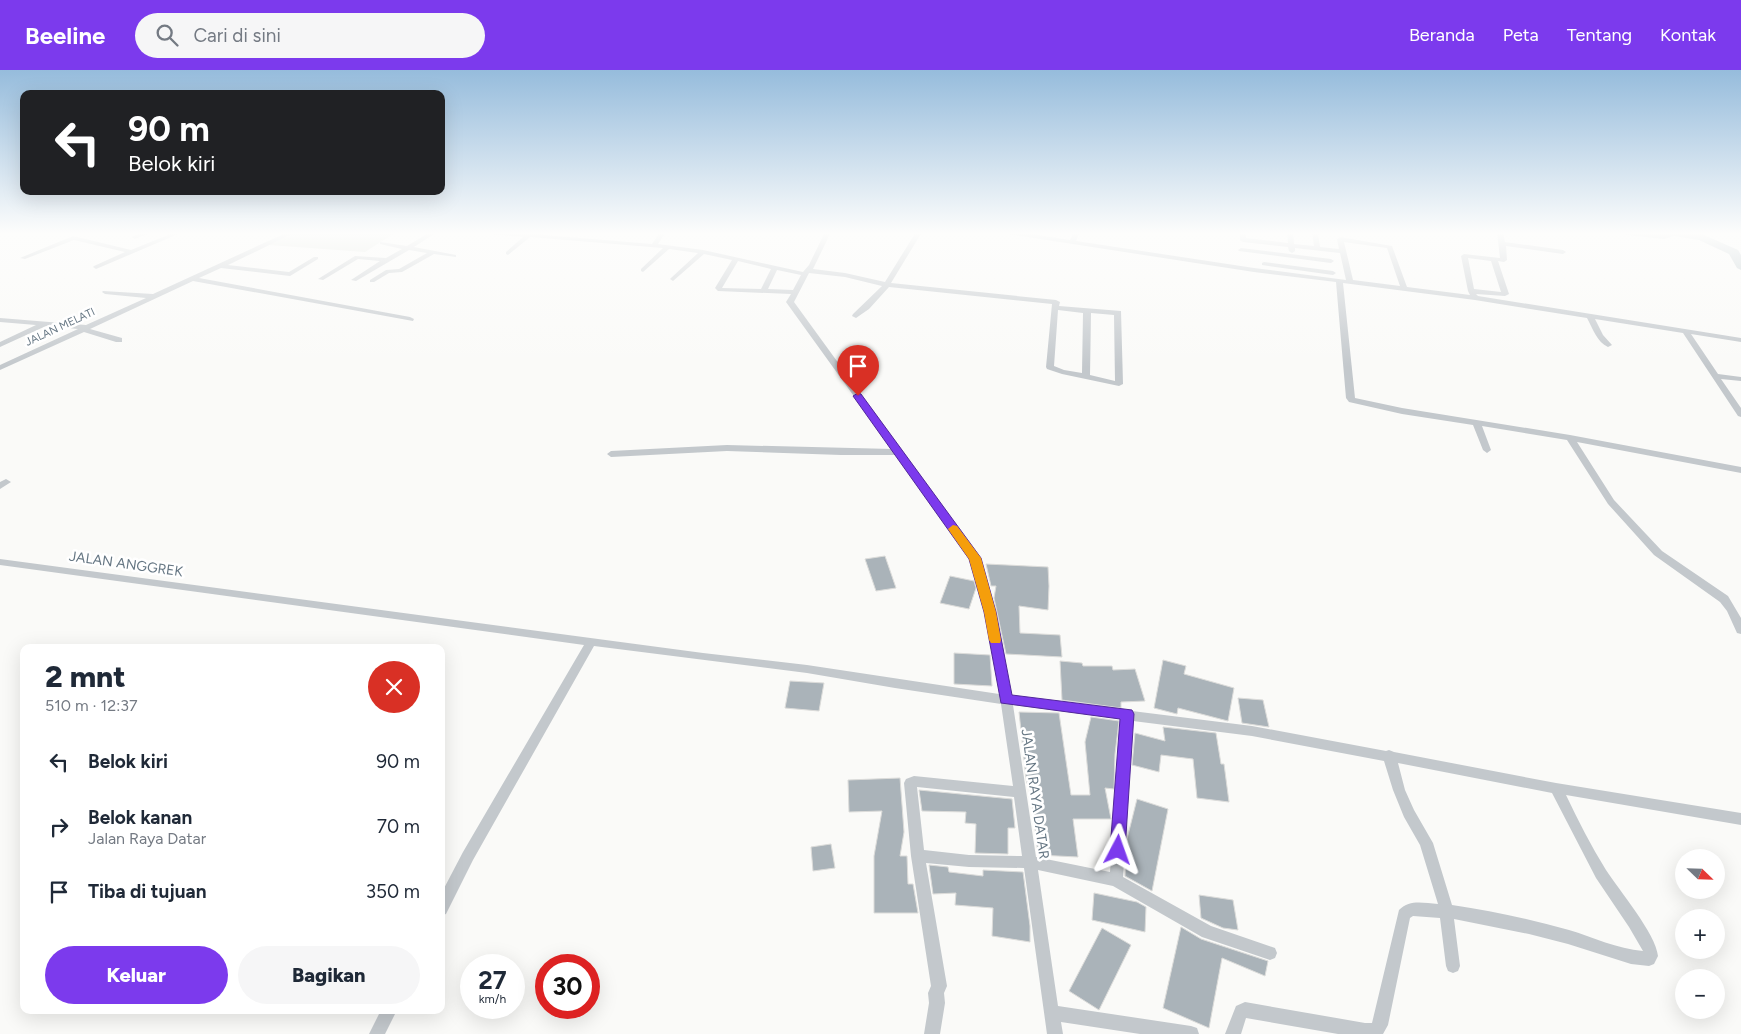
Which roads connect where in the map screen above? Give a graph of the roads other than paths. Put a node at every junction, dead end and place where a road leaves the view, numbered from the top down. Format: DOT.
graph roads {
  1 [pos="196,277"];
  2 [pos="324,277"];
  3 [pos="359,277"];
  4 [pos="378,277"];
  5 [pos="726,277"];
  6 [pos="770,277"];
  7 [pos="803,277"];
  8 [pos="854,277"];
  9 [pos="893,277"];
  10 [pos="1320,277"];
  11 [pos="1349,277"];
  12 [pos="1400,277"];
  13 [pos="1468,277"];
  14 [pos="1500,277"];
  15 [pos="192,279"];
  16 [pos="321,279"];
  17 [pos="354,280"];
  18 [pos="372,281"];
  19 [pos="1339,281"];
  20 [pos="1350,282"];
  21 [pos="888,285"];
  22 [pos="1404,289"];
  23 [pos="1471,291"];
  24 [pos="106,292"];
  25 [pos="763,292"];
  26 [pos="794,292"];
  27 [pos="152,296"];
  28 [pos="1475,298"];
  29 [pos="1055,308"];
  30 [pos="1087,310"];
  31 [pos="856,316"];
  32 [pos="1590,316"];
  33 [pos="410,320"];
  34 [pos="4,321"];
  35 [pos="0,324"];
  36 [pos="45,324"];
  37 [pos="83,328"];
  38 [pos="1686,331"];
  39 [pos="119,340"];
  40 [pos="1741,340"];
  41 [pos="0,344"];
  42 [pos="1608,345"];
  43 [pos="0,368"];
  44 [pos="1086,376"];
  45 [pos="1715,376"];
  46 [pos="1741,380"];
  47 [pos="1741,414"];
  48 [pos="1476,422"];
  49 [pos="1570,438"];
  50 [pos="1488,450"];
  51 [pos="898,452"];
  52 [pos="611,454"];
  53 [pos="1741,470"];
  54 [pos="0,562"];
  55 [pos="1741,630"];
  56 [pos="592,641"];
  57 [pos="1006,700"];
  58 [pos="1127,714"];
  59 [pos="1389,756"];
  60 [pos="1556,788"];
  61 [pos="1020,792"];
  62 [pos="1741,820"];
  63 [pos="918,856"];
  64 [pos="1030,862"];
  65 [pos="1116,880"];
  66 [pos="445,901"];
  67 [pos="1447,910"];
  68 [pos="1270,953"];
  69 [pos="1453,966"];
  70 [pos="1052,1013"];
  71 [pos="387,1014"];
  72 [pos="377,1034"];
  73 [pos="932,1034"];
  74 [pos="1055,1034"];
  75 [pos="1192,1034"];
  76 [pos="1233,1034"];
  1 -- 15 [label="street, JALAN MELATI"];
  2 -- 16 [label="street"];
  3 -- 17 [label="street"];
  4 -- 18 [label="street"];
  5 -- 25 [label="street"];
  6 -- 25 [label="street"];
  7 -- 26 [label="street"];
  8 -- 21 [label="street"];
  9 -- 21 [label="street"];
  10 -- 19 [label="street"];
  11 -- 20 [label="street"];
  12 -- 22 [label="street"];
  13 -- 23 [label="street"];
  14 -- 23 [label="street"];
  15 -- 27 [label="street, JALAN MELATI"];
  15 -- 33 [label="street"];
  19 -- 20 [label="street"];
  19 -- 48 [label="street"];
  20 -- 22 [label="street"];
  21 -- 29 [label="street"];
  21 -- 31 [label="street"];
  22 -- 28 [label="street"];
  23 -- 28 [label="street"];
  24 -- 27 [label="street"];
  25 -- 26 [label="street"];
  26 -- 51 [label="street, JALAN RAYA DATAR"];
  27 -- 37 [label="street, JALAN MELATI"];
  28 -- 32 [label="street"];
  29 -- 30 [label="street"];
  29 -- 44 [label="street"];
  30 -- 44 [label="street"];
  30 -- 44 [label="street"];
  32 -- 38 [label="street"];
  32 -- 42 [label="street"];
  34 -- 35 [label="street"];
  34 -- 36 [label="street"];
  36 -- 37 [label="street"];
  36 -- 41 [label="street"];
  37 -- 39 [label="street"];
  37 -- 43 [label="street, JALAN MELATI"];
  38 -- 40 [label="street"];
  38 -- 45 [label="street"];
  45 -- 46 [label="street"];
  45 -- 47 [label="street"];
  48 -- 49 [label="street"];
  48 -- 50 [label="street"];
  49 -- 53 [label="street"];
  49 -- 55 [label="street"];
  51 -- 52 [label="street"];
  51 -- 57 [label="street, JALAN RAYA DATAR"];
  54 -- 56 [label="street, JALAN ANGGREK"];
  56 -- 57 [label="street, JALAN ANGGREK"];
  56 -- 66 [label="street"];
  57 -- 58 [label="street, JALAN ANGGREK"];
  57 -- 61 [label="street, JALAN RAYA DATAR"];
  58 -- 59 [label="street, JALAN ANGGREK"];
  58 -- 65 [label="street"];
  59 -- 60 [label="street, JALAN ANGGREK"];
  59 -- 67 [label="street"];
  60 -- 62 [label="street, JALAN ANGGREK"];
  60 -- 67 [label="street"];
  61 -- 63 [label="street"];
  61 -- 64 [label="street, JALAN RAYA DATAR"];
  63 -- 64 [label="street"];
  63 -- 73 [label="street"];
  64 -- 65 [label="street"];
  64 -- 70 [label="street, JALAN RAYA DATAR"];
  65 -- 68 [label="street"];
  67 -- 69 [label="street"];
  67 -- 76 [label="street"];
  70 -- 74 [label="street, JALAN RAYA DATAR"];
  70 -- 75 [label="street"];
  71 -- 72 [label="street"];
}
